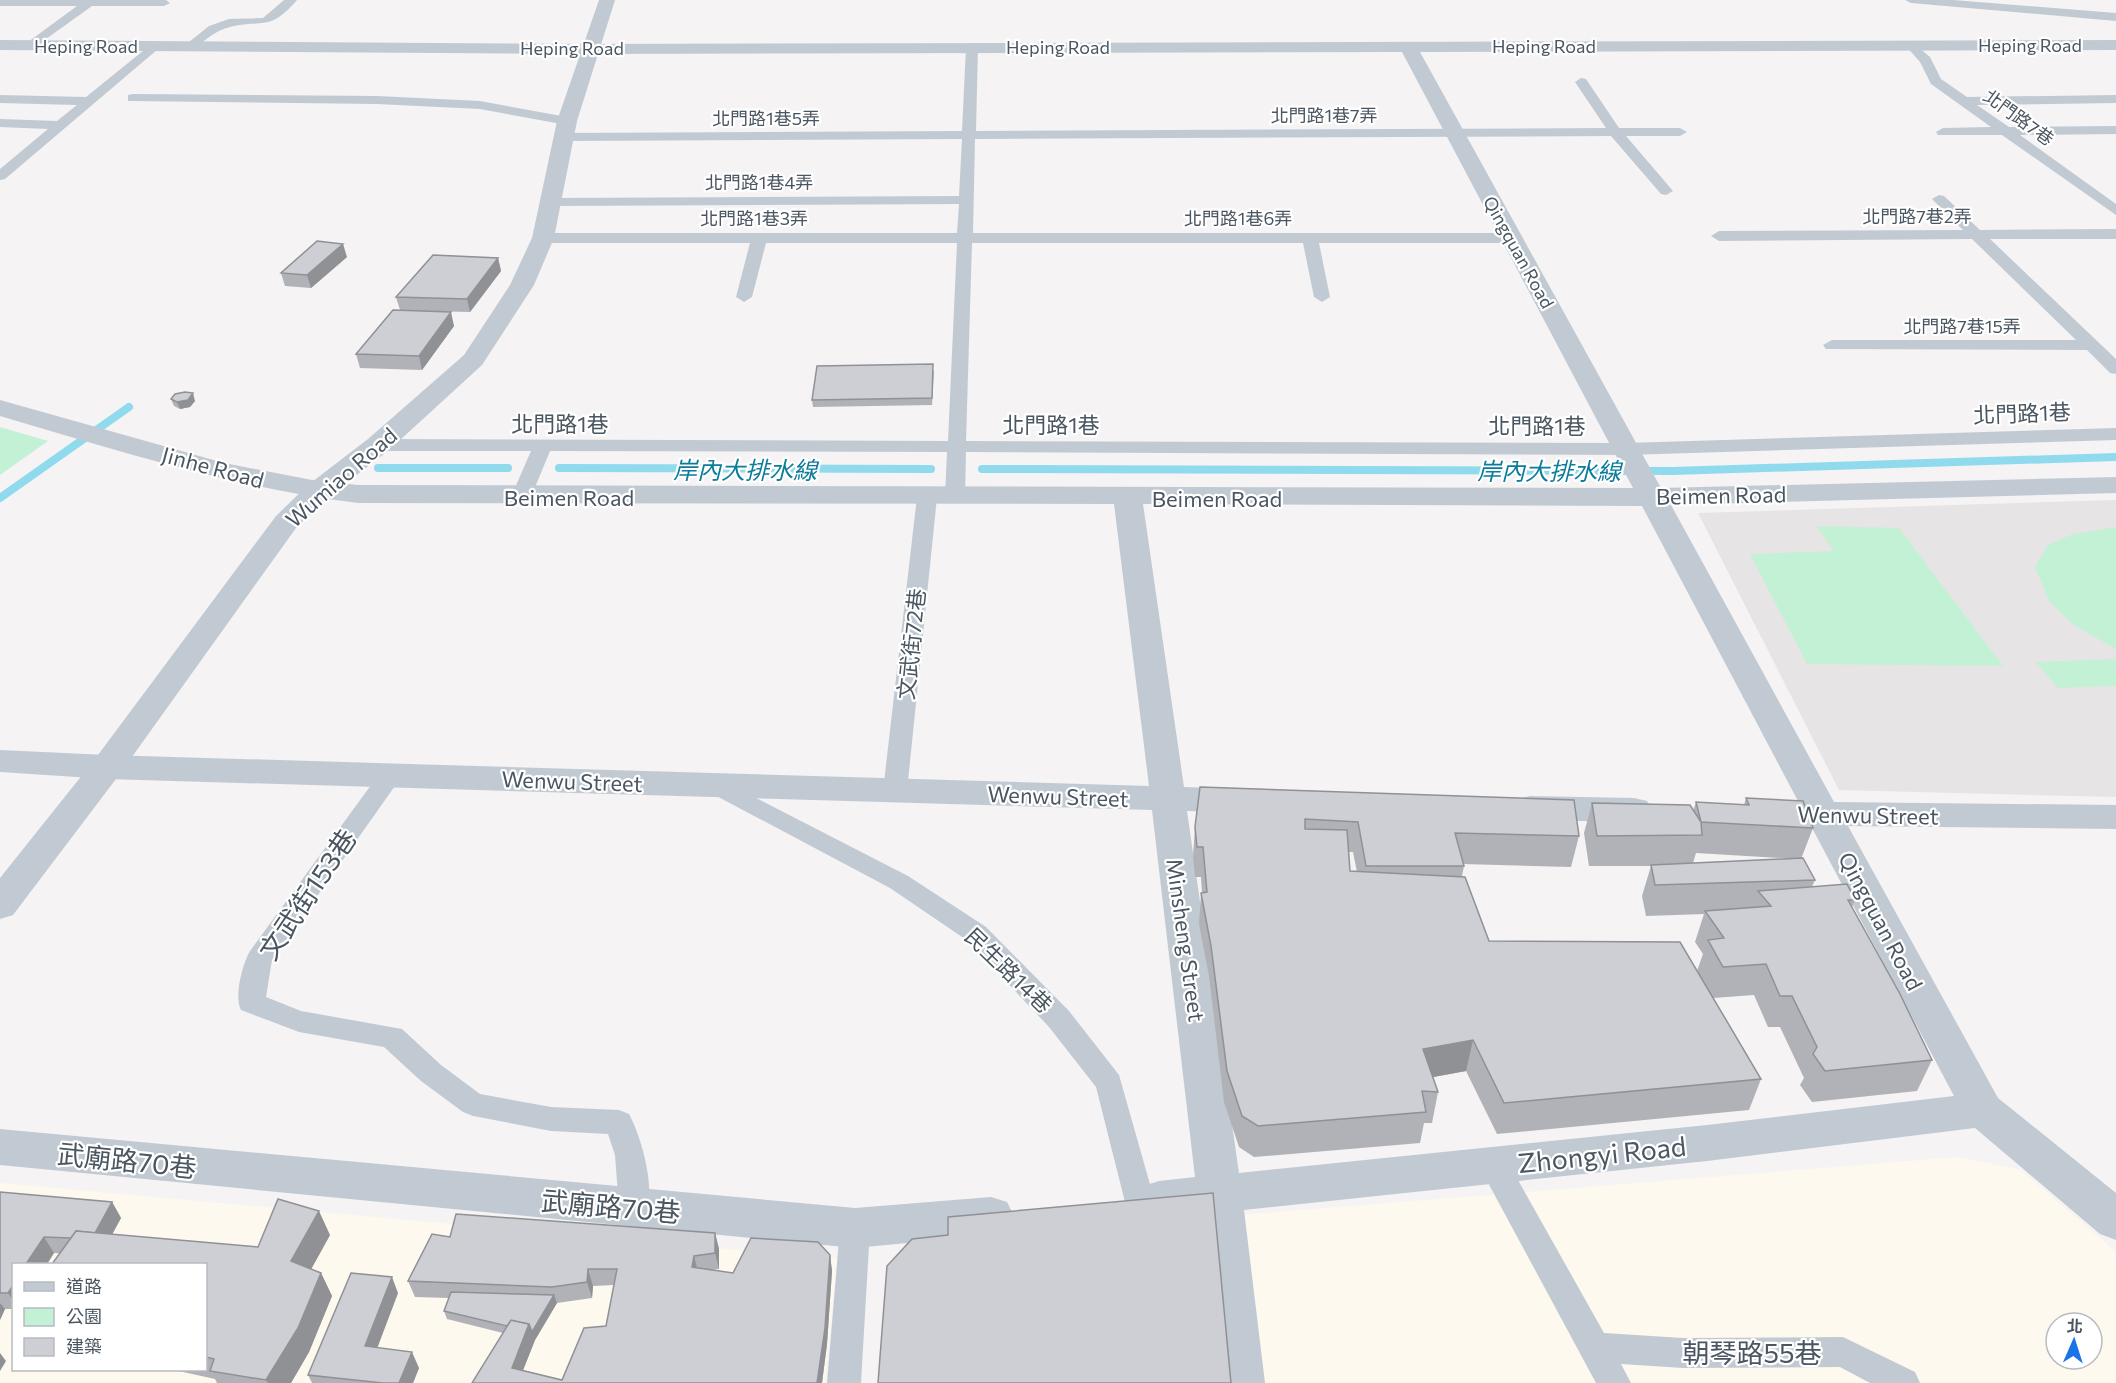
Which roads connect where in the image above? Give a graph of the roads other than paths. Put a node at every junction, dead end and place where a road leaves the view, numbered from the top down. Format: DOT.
graph roads {
  1 [pos="291,0"];
  2 [pos="607,0"];
  3 [pos="1911,0"];
  4 [pos="91,2"];
  5 [pos="0,3"];
  6 [pos="164,3"];
  7 [pos="2116,17"];
  8 [pos="0,45"];
  9 [pos="32,45"];
  10 [pos="1911,45"];
  11 [pos="2116,45"];
  12 [pos="154,46"];
  13 [pos="190,46"];
  14 [pos="1408,46"];
  15 [pos="972,47"];
  16 [pos="590,49"];
  17 [pos="1581,82"];
  18 [pos="133,98"];
  19 [pos="0,99"];
  20 [pos="2116,99"];
  21 [pos="91,101"];
  22 [pos="1963,101"];
  23 [pos="0,123"];
  24 [pos="63,125"];
  25 [pos="566,129"];
  26 [pos="2004,130"];
  27 [pos="2116,130"];
  28 [pos="1615,132"];
  29 [pos="1680,132"];
  30 [pos="1943,132"];
  31 [pos="1455,133"];
  32 [pos="969,135"];
  33 [pos="7,165"];
  34 [pos="0,176"];
  35 [pos="1666,191"];
  36 [pos="1939,199"];
  37 [pos="966,200"];
  38 [pos="552,202"];
  39 [pos="2116,211"];
  40 [pos="2116,234"];
  41 [pos="1977,235"];
  42 [pos="1719,236"];
  43 [pos="759,237"];
  44 [pos="543,238"];
  45 [pos="965,238"];
  46 [pos="1310,238"];
  47 [pos="1512,238"];
  48 [pos="744,297"];
  49 [pos="1322,297"];
  50 [pos="1832,345"];
  51 [pos="2092,345"];
  52 [pos="2116,369"];
  53 [pos="0,408"];
  54 [pos="2116,434"];
  55 [pos="378,446"];
  56 [pos="542,448"];
  57 [pos="958,448"];
  58 [pos="1639,472"];
  59 [pos="2116,485"];
  60 [pos="318,491"];
  61 [pos="521,497"];
  62 [pos="927,497"];
  63 [pos="955,497"];
  64 [pos="1128,498"];
  65 [pos="0,761"];
  66 [pos="107,767"];
  67 [pos="390,776"];
  68 [pos="717,786"];
  69 [pos="896,792"];
  70 [pos="1166,799"];
  71 [pos="1273,801"];
  72 [pos="1501,807"];
  73 [pos="1668,811"];
  74 [pos="1728,813"];
  75 [pos="1824,815"];
  76 [pos="2116,817"];
  77 [pos="0,905"];
  78 [pos="1983,1110"];
  79 [pos="0,1147"];
  80 [pos="1494,1166"];
  81 [pos="1221,1192"];
  82 [pos="1123,1204"];
  83 [pos="634,1208"];
  84 [pos="2111,1209"];
  85 [pos="1035,1212"];
  86 [pos="855,1228"];
  87 [pos="1594,1347"];
  88 [pos="844,1383"];
  89 [pos="1240,1383"];
  90 [pos="1614,1383"];
  91 [pos="1903,1383"];
  1 -- 13 [label="lane"];
  2 -- 16 [label="street, Wumiao Road"];
  3 -- 7 [label="lane"];
  4 -- 5 [label="lane"];
  4 -- 6 [label="lane"];
  4 -- 9 [label="lane"];
  8 -- 9 [label="street, Heping Road"];
  9 -- 12 [label="street, Heping Road"];
  10 -- 11 [label="street, Heping Road"];
  10 -- 14 [label="street, Heping Road"];
  10 -- 22 [label="lane, 北門路7巷"];
  12 -- 13 [label="street, Heping Road"];
  12 -- 21 [label="lane"];
  13 -- 16 [label="street, Heping Road"];
  14 -- 15 [label="street, Heping Road"];
  14 -- 31 [label="street, Qingquan Road"];
  15 -- 16 [label="street, Heping Road"];
  15 -- 32 [label="lane"];
  16 -- 25 [label="street, Wumiao Road"];
  17 -- 28 [label="lane"];
  18 -- 25 [label="lane, 北門路1巷5弄"];
  19 -- 21 [label="lane"];
  20 -- 22 [label="lane"];
  21 -- 24 [label="lane"];
  22 -- 26 [label="lane, 北門路7巷"];
  23 -- 24 [label="lane"];
  24 -- 33 [label="lane"];
  25 -- 32 [label="lane, 北門路1巷5弄"];
  25 -- 38 [label="street, Wumiao Road"];
  26 -- 27 [label="lane"];
  26 -- 30 [label="lane"];
  26 -- 39 [label="lane, 北門路7巷"];
  28 -- 29 [label="lane, 北門路1巷7弄"];
  28 -- 31 [label="lane, 北門路1巷7弄"];
  28 -- 35 [label="lane"];
  31 -- 32 [label="lane, 北門路1巷7弄"];
  31 -- 47 [label="street, Qingquan Road"];
  32 -- 37 [label="lane"];
  33 -- 34 [label="lane"];
  36 -- 41 [label="lane"];
  37 -- 38 [label="lane, 北門路1巷4弄"];
  37 -- 45 [label="lane"];
  38 -- 44 [label="street, Wumiao Road"];
  40 -- 41 [label="lane, 北門路7巷2弄"];
  41 -- 42 [label="lane, 北門路7巷2弄"];
  41 -- 51 [label="lane"];
  43 -- 44 [label="lane, 北門路1巷3弄"];
  43 -- 45 [label="lane, 北門路1巷3弄"];
  43 -- 48 [label="lane"];
  44 -- 55 [label="street, Wumiao Road"];
  45 -- 46 [label="lane, 北門路1巷6弄"];
  45 -- 57 [label="lane"];
  46 -- 47 [label="lane, 北門路1巷6弄"];
  46 -- 49 [label="lane"];
  47 -- 58 [label="street, Qingquan Road"];
  50 -- 51 [label="lane, 北門路7巷15弄"];
  51 -- 52 [label="lane"];
  53 -- 60 [label="street, Jinhe Road"];
  54 -- 58 [label="lane, 北門路1巷"];
  55 -- 56 [label="lane, 北門路1巷"];
  55 -- 60 [label="street, Wumiao Road"];
  56 -- 57 [label="lane, 北門路1巷"];
  56 -- 61 [label="lane"];
  57 -- 58 [label="lane, 北門路1巷"];
  57 -- 63 [label="lane"];
  58 -- 59 [label="street, Beimen Road"];
  58 -- 64 [label="street, Beimen Road"];
  58 -- 75 [label="street, Qingquan Road"];
  60 -- 61 [label="street, Beimen Road"];
  60 -- 66 [label="street, Wumiao Road"];
  61 -- 62 [label="street, Beimen Road"];
  62 -- 63 [label="street, Beimen Road"];
  62 -- 69 [label="lane, 文武街72巷"];
  63 -- 64 [label="street, Beimen Road"];
  64 -- 70 [label="street, Minsheng Street"];
  65 -- 66 [label="street, Wenwu Street"];
  66 -- 67 [label="street, Wenwu Street"];
  66 -- 77 [label="street, Wumiao Road"];
  67 -- 68 [label="street, Wenwu Street"];
  67 -- 83 [label="lane, 文武街153巷"];
  68 -- 69 [label="street, Wenwu Street"];
  68 -- 82 [label="lane, 民生路14巷"];
  69 -- 70 [label="street, Wenwu Street"];
  70 -- 71 [label="street, Wenwu Street"];
  70 -- 81 [label="street, Minsheng Street"];
  72 -- 73 [label="street"];
  74 -- 75 [label="street, Wenwu Street"];
  75 -- 76 [label="street, Wenwu Street"];
  75 -- 78 [label="street, Qingquan Road"];
  78 -- 80 [label="street, Zhongyi Road"];
  78 -- 84 [label="street, Qingquan Road"];
  79 -- 83 [label="street, 武廟路70巷"];
  80 -- 81 [label="street, Zhongyi Road"];
  80 -- 87 [label="lane"];
  81 -- 82 [label="street"];
  81 -- 89 [label="street, Minsheng Street"];
  83 -- 86 [label="street, 武廟路70巷"];
  85 -- 86 [label="street, 武廟路70巷"];
  86 -- 88 [label="lane"];
  87 -- 90 [label="lane"];
  87 -- 91 [label="lane, 朝琴路55巷"];
}
